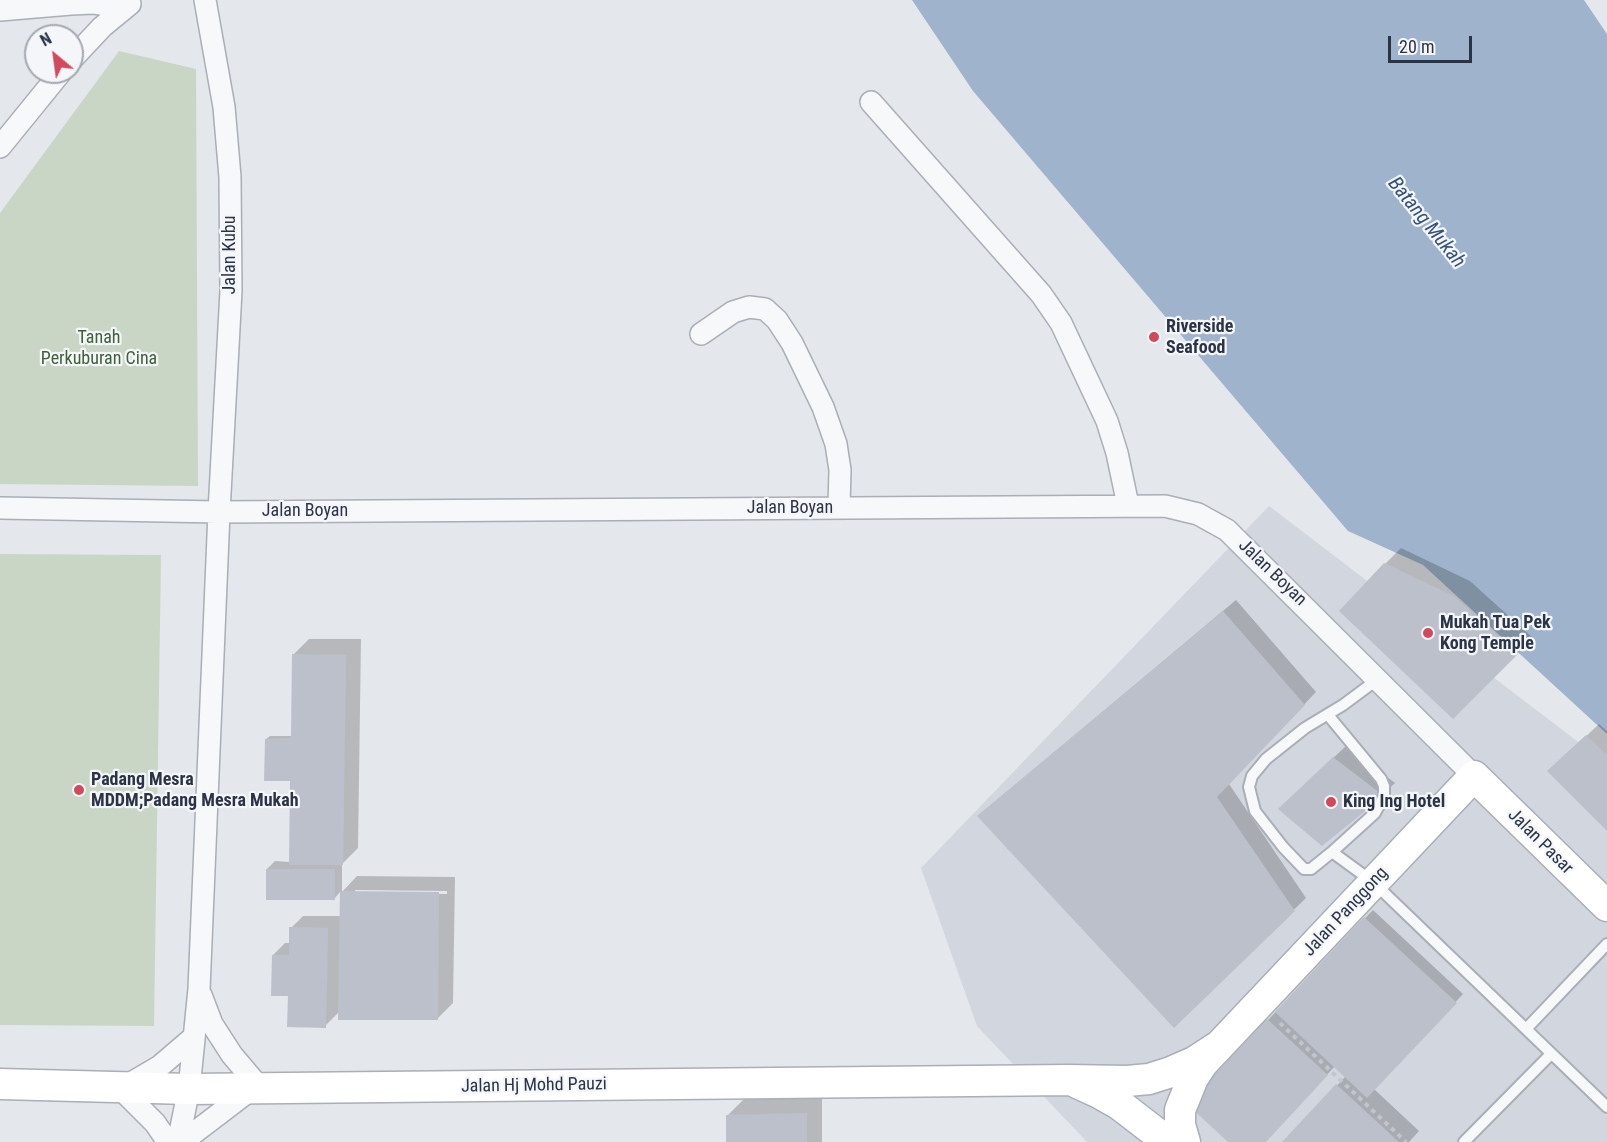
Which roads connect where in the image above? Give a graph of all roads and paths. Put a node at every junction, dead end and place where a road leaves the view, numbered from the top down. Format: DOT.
graph roads {
  1 [pos="205,0"];
  2 [pos="130,4"];
  3 [pos="0,10"];
  4 [pos="84,44"];
  5 [pos="51,84"];
  6 [pos="872,102"];
  7 [pos="0,147"];
  8 [pos="701,334"];
  9 [pos="1128,505"];
  10 [pos="839,507"];
  11 [pos="0,508"];
  12 [pos="219,512"];
  13 [pos="1378,679"];
  14 [pos="1328,715"];
  15 [pos="1474,776"];
  16 [pos="1332,852"];
  17 [pos="1373,882"];
  18 [pos="1607,906"];
  19 [pos="1607,944"];
  20 [pos="199,988"];
  21 [pos="1259,1003"];
  22 [pos="1526,1029"];
  23 [pos="194,1037"];
  24 [pos="1217,1047"];
  25 [pos="1551,1054"];
  26 [pos="1069,1080"];
  27 [pos="0,1084"];
  28 [pos="121,1087"];
  29 [pos="257,1088"];
  30 [pos="189,1089"];
  31 [pos="1607,1107"];
  32 [pos="168,1142"];
  33 [pos="180,1142"];
  34 [pos="1168,1142"];
  35 [pos="1185,1142"];
  36 [pos="1406,1142"];
  37 [pos="1464,1142"];
  1 -- 12 [label="street, Jalan Kubu"];
  2 -- 3 [label="street"];
  2 -- 4 [label="street"];
  5 -- 7 [label="street"];
  6 -- 9 [label="street"];
  8 -- 10 [label="street"];
  9 -- 10 [label="street, Jalan Boyan"];
  9 -- 13 [label="street, Jalan Boyan"];
  10 -- 12 [label="street, Jalan Boyan"];
  11 -- 12 [label="street, Jalan Boyan"];
  12 -- 20 [label="street, Jalan Kubu"];
  13 -- 14 [label="lane"];
  13 -- 15 [label="street, Jalan Boyan"];
  14 -- 16 [label="lane"];
  14 -- 16 [label="lane"];
  15 -- 17 [label="street, Jalan Panggong"];
  15 -- 18 [label="street, Jalan Pasar"];
  16 -- 17 [label="lane"];
  17 -- 21 [label="street, Jalan Panggong"];
  17 -- 22 [label="lane"];
  19 -- 22 [label="lane"];
  20 -- 23 [label="street, Jalan Kubu"];
  20 -- 29 [label="street"];
  21 -- 24 [label="street, Jalan Panggong"];
  21 -- 36 [label="path"];
  22 -- 25 [label="lane"];
  23 -- 28 [label="street"];
  23 -- 30 [label="street, Jalan Kubu"];
  24 -- 26 [label="street, Jalan Panggong"];
  24 -- 35 [label="street, Jalan Panggong"];
  25 -- 31 [label="lane"];
  25 -- 37 [label="lane"];
  26 -- 29 [label="street, Jalan Hj Mohd Pauzi"];
  26 -- 34 [label="street"];
  27 -- 28 [label="street, Jalan Hj Mohd Pauzi"];
  28 -- 30 [label="street, Jalan Hj Mohd Pauzi"];
  28 -- 32 [label="street"];
  29 -- 30 [label="street, Jalan Hj Mohd Pauzi"];
  29 -- 33 [label="street"];
  30 -- 33 [label="street, Jalan Kubu"];
}
